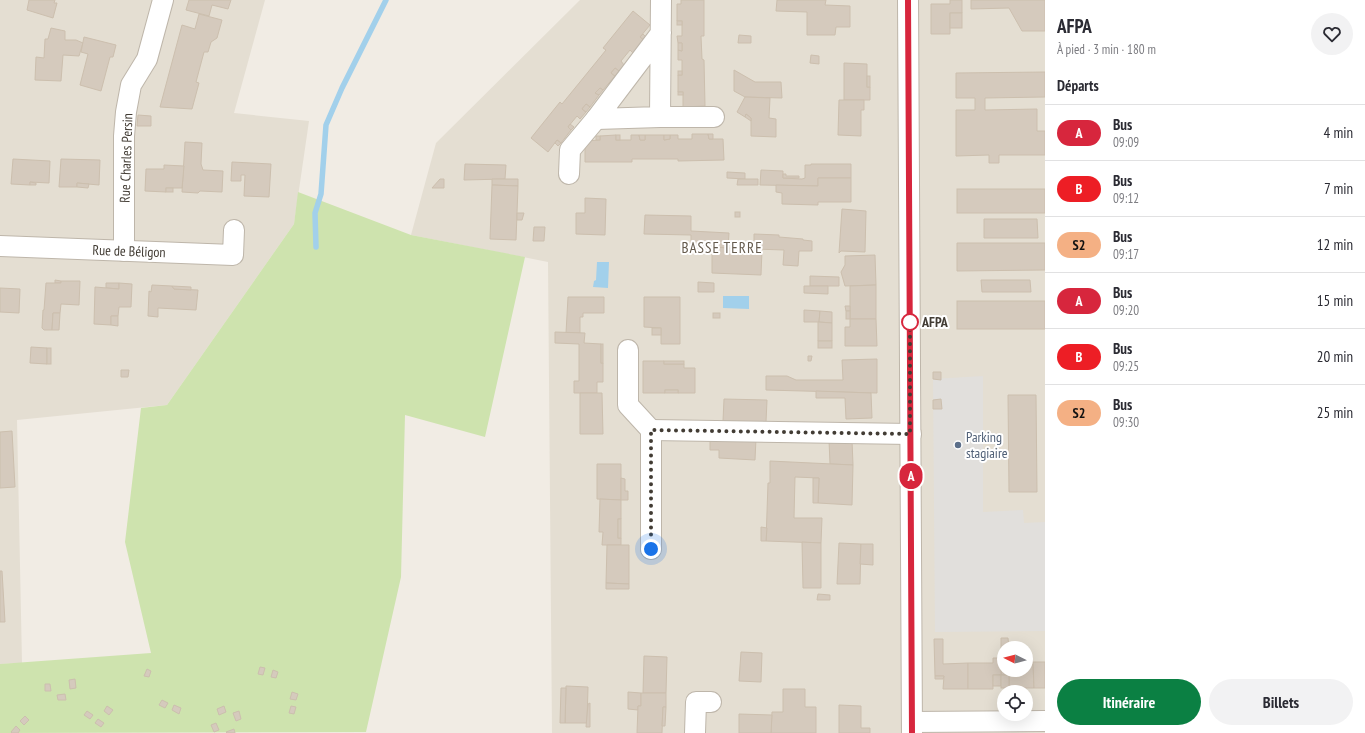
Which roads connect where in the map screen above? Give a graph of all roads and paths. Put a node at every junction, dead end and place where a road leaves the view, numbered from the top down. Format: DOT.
graph roads {
  1 [pos="163,0"];
  2 [pos="661,0"];
  3 [pos="908,0"];
  4 [pos="661,33"];
  5 [pos="660,117"];
  6 [pos="714,117"];
  7 [pos="596,119"];
  8 [pos="569,174"];
  9 [pos="234,230"];
  10 [pos="0,246"];
  11 [pos="124,251"];
  12 [pos="628,350"];
  13 [pos="651,430"];
  14 [pos="910,434"];
  15 [pos="651,549"];
  16 [pos="711,702"];
  17 [pos="1045,721"];
  18 [pos="912,727"];
  19 [pos="1006,727"];
  20 [pos="695,733"];
  1 -- 11 [label="street, Rue Charles Persin"];
  2 -- 4 [label="street"];
  3 -- 14 [label="street"];
  4 -- 5 [label="street"];
  4 -- 7 [label="street"];
  5 -- 6 [label="street"];
  5 -- 7 [label="street"];
  7 -- 8 [label="street"];
  9 -- 11 [label="street, Rue de Béligon"];
  10 -- 11 [label="street, Rue de Béligon"];
  12 -- 13 [label="street"];
  13 -- 14 [label="street"];
  13 -- 15 [label="street"];
  14 -- 18 [label="street"];
  16 -- 20 [label="street"];
  17 -- 19 [label="street"];
  18 -- 19 [label="street"];
}
